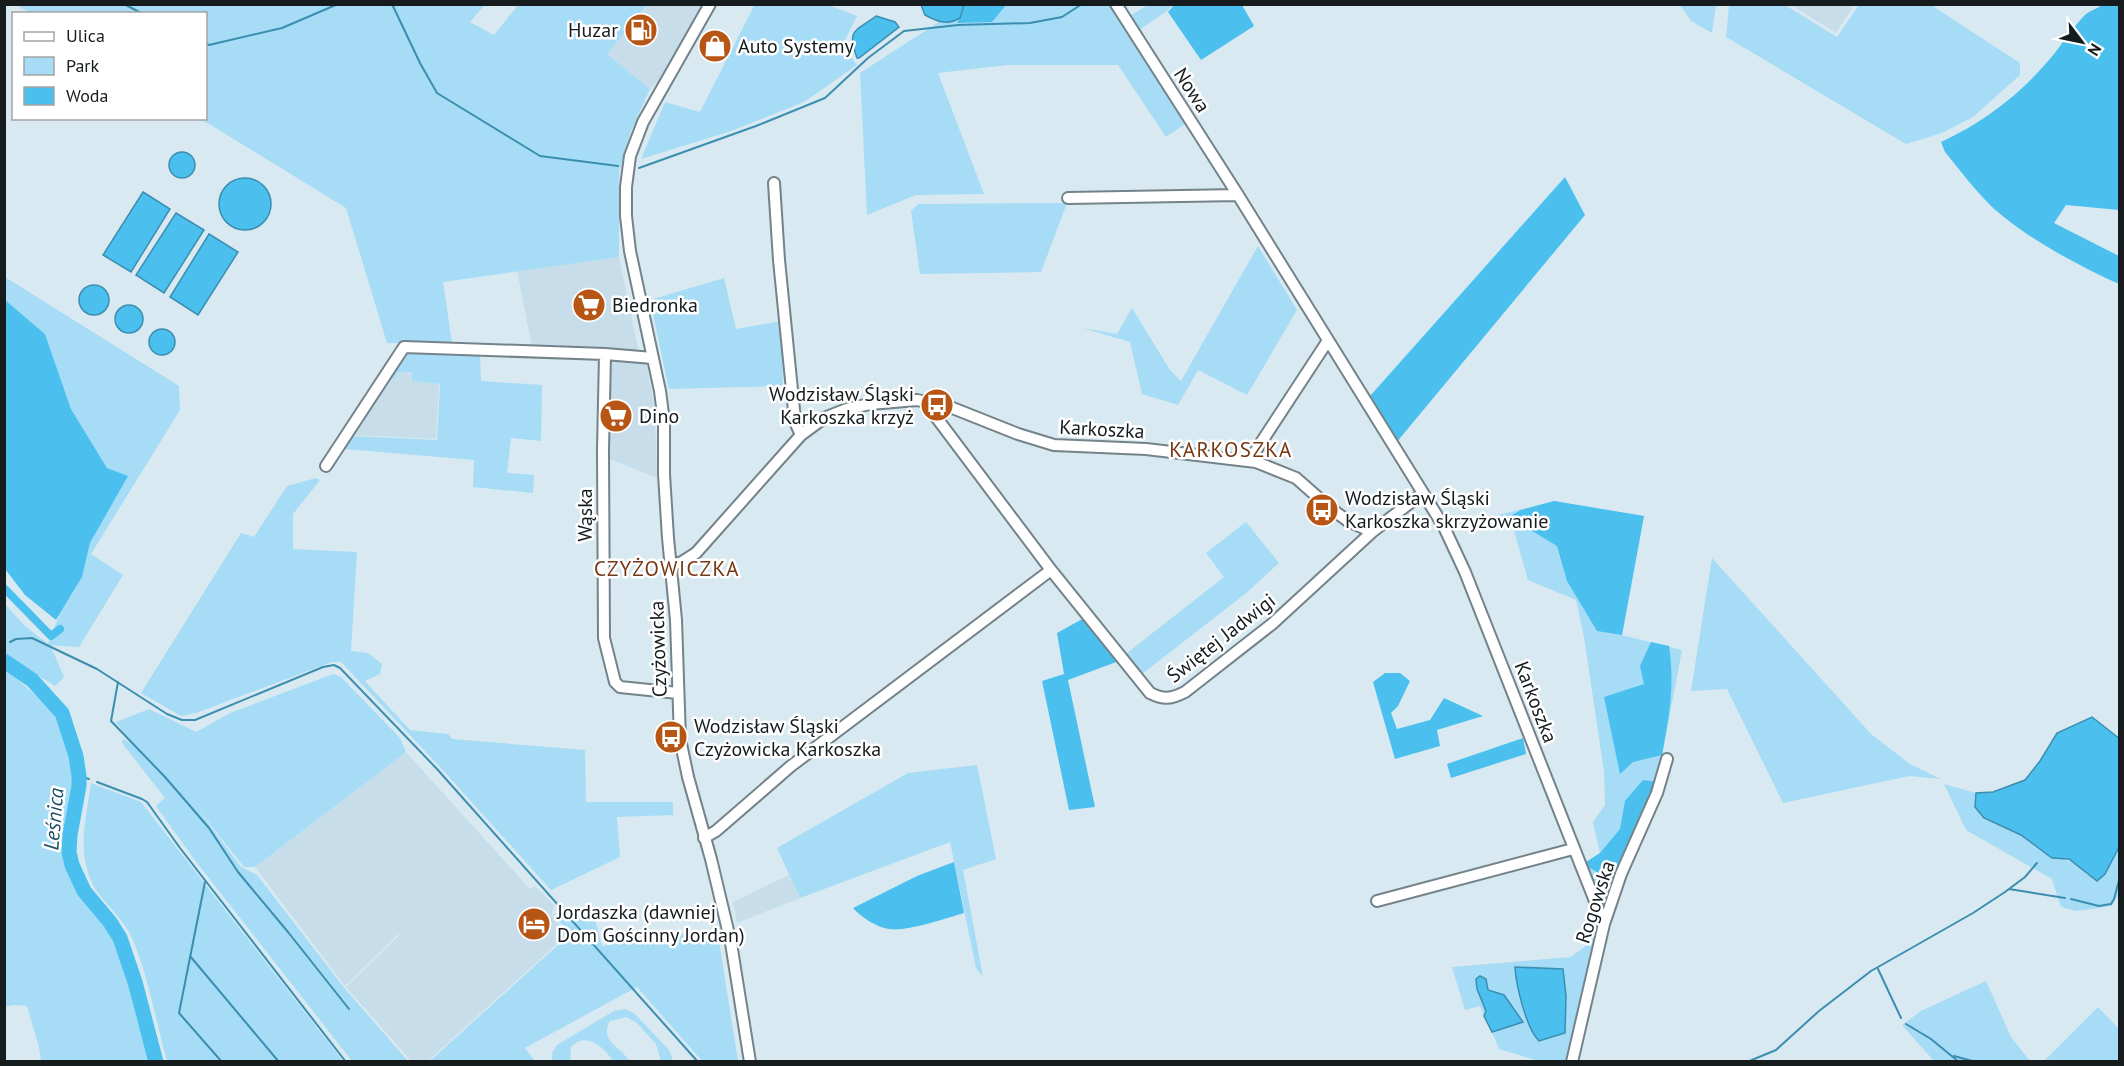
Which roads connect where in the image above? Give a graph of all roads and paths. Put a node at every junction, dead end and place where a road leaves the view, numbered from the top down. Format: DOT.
graph roads {
  1 [pos="710,4"];
  2 [pos="1116,4"];
  3 [pos="774,183"];
  4 [pos="1238,195"];
  5 [pos="1068,198"];
  6 [pos="1327,342"];
  7 [pos="605,354"];
  8 [pos="653,358"];
  9 [pos="926,401"];
  10 [pos="801,435"];
  11 [pos="1249,461"];
  12 [pos="326,466"];
  13 [pos="1423,493"];
  14 [pos="1372,532"];
  15 [pos="670,565"];
  16 [pos="1051,570"];
  17 [pos="678,693"];
  18 [pos="1667,759"];
  19 [pos="704,838"];
  20 [pos="1573,849"];
  21 [pos="1377,901"];
  22 [pos="1604,924"];
  23 [pos="750,1062"];
  24 [pos="1572,1062"];
  1 -- 8 [label="street, Czyżowicka"];
  2 -- 4 [label="street, Nowa"];
  3 -- 10 [label="street"];
  4 -- 5 [label="street"];
  4 -- 6 [label="street, Nowa"];
  6 -- 11 [label="street"];
  6 -- 13 [label="street, Nowa"];
  7 -- 8 [label="street"];
  7 -- 12 [label="street"];
  7 -- 17 [label="street, Wąska"];
  8 -- 15 [label="street, Czyżowicka"];
  9 -- 10 [label="street, Karkoszka"];
  9 -- 11 [label="street, Karkoszka"];
  9 -- 16 [label="street, Świętej Jadwigi"];
  10 -- 15 [label="street, Karkoszka"];
  11 -- 14 [label="street, Karkoszka"];
  13 -- 14 [label="street"];
  13 -- 20 [label="street, Karkoszka"];
  14 -- 16 [label="street, Świętej Jadwigi"];
  15 -- 17 [label="street, Czyżowicka"];
  16 -- 19 [label="street"];
  17 -- 19 [label="street, Czyżowicka"];
  18 -- 22 [label="street, Rogowska"];
  19 -- 23 [label="street, Czyżowicka"];
  20 -- 21 [label="street"];
  20 -- 22 [label="street, Karkoszka"];
  22 -- 24 [label="street, Rogowska"];
}
